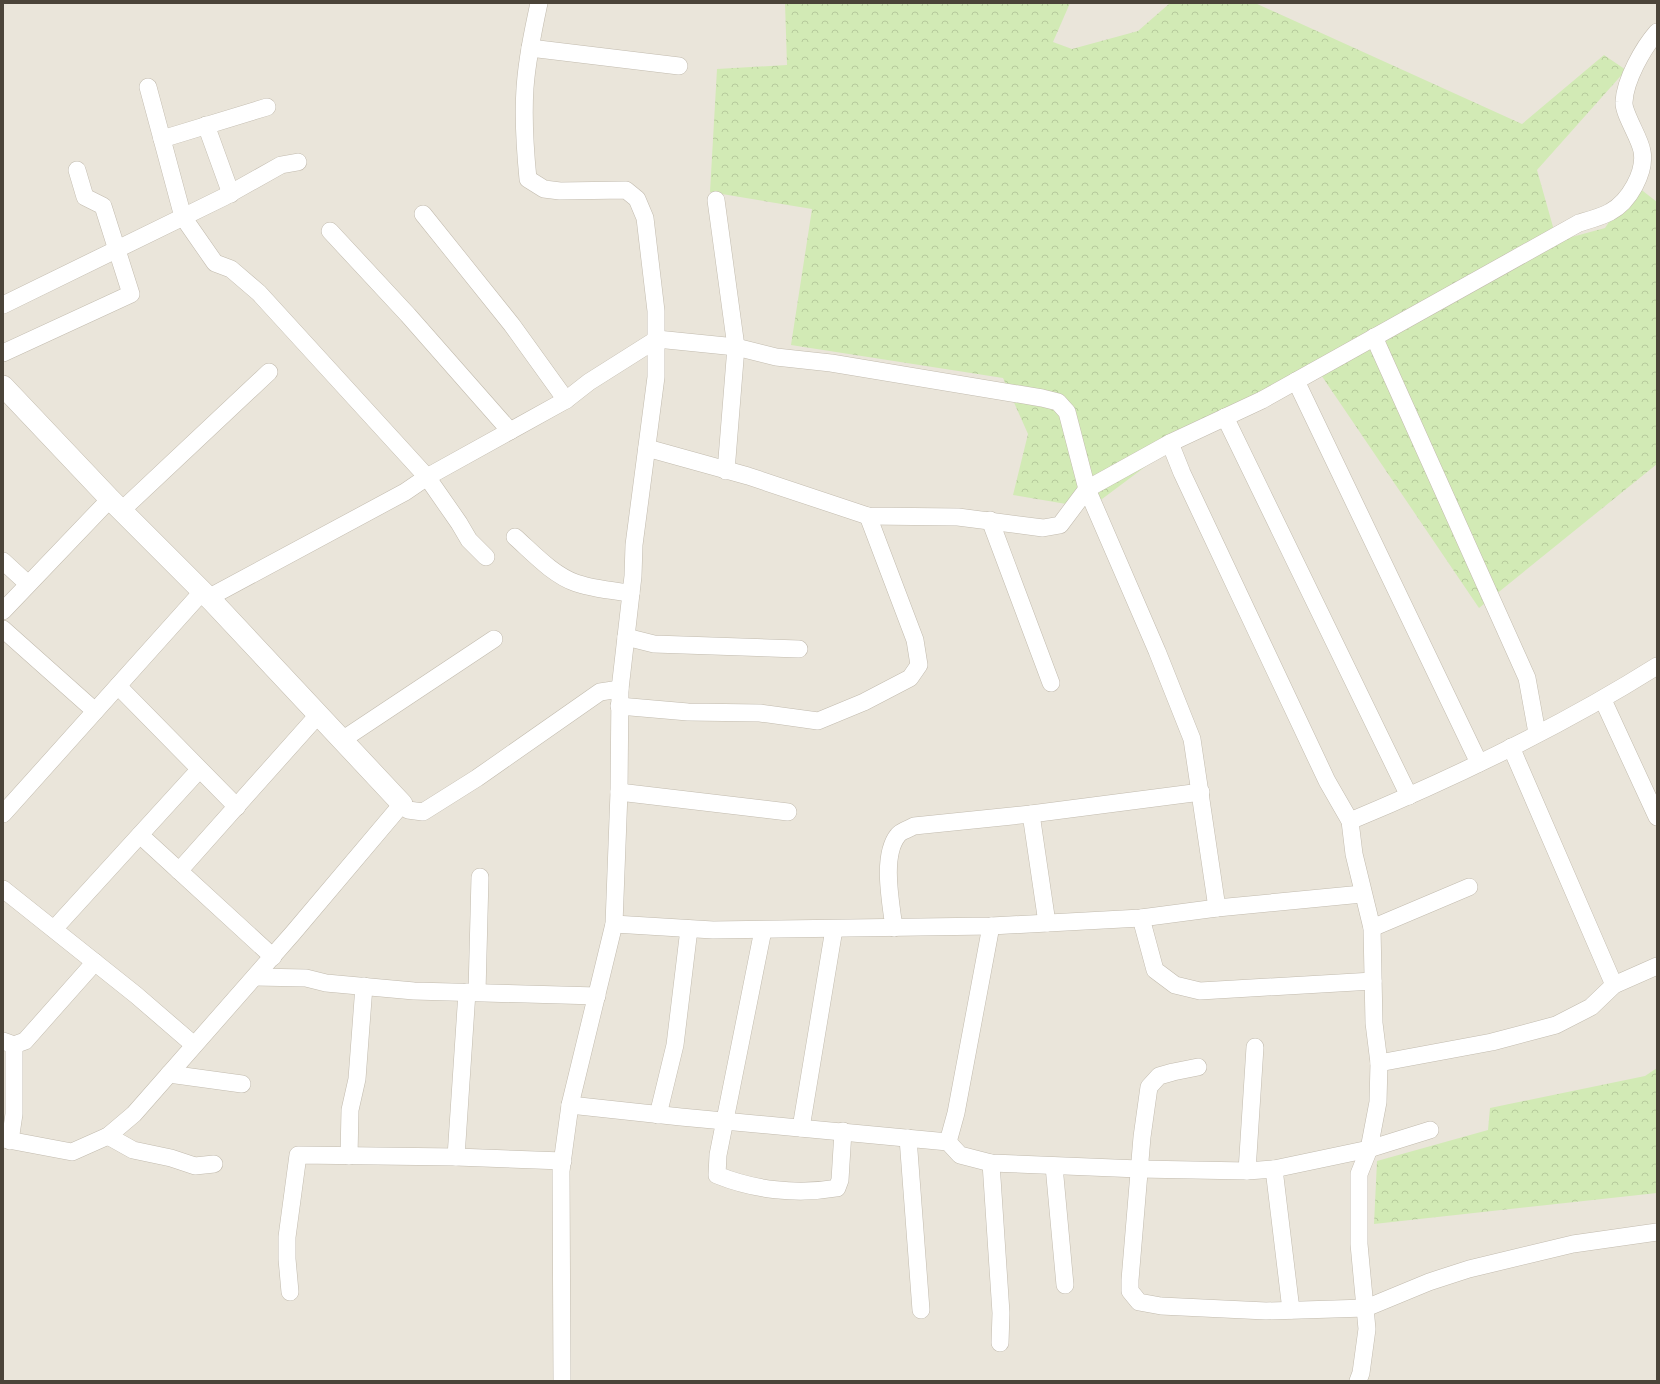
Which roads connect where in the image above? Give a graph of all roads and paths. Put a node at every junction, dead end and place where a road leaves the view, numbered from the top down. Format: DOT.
graph roads {
  1 [pos="539,3"];
  2 [pos="1657,32"];
  3 [pos="530,48"];
  4 [pos="679,66"];
  5 [pos="148,87"];
  6 [pos="267,107"];
  7 [pos="206,124"];
  8 [pos="162,139"];
  9 [pos="298,162"];
  10 [pos="77,170"];
  11 [pos="231,194"];
  12 [pos="716,200"];
  13 [pos="423,214"];
  14 [pos="183,217"];
  15 [pos="330,231"];
  16 [pos="118,249"];
  17 [pos="3,305"];
  18 [pos="1374,337"];
  19 [pos="657,339"];
  20 [pos="736,347"];
  21 [pos="3,353"];
  22 [pos="269,372"];
  23 [pos="1296,381"];
  24 [pos="3,386"];
  25 [pos="566,400"];
  26 [pos="1226,417"];
  27 [pos="510,431"];
  28 [pos="1170,443"];
  29 [pos="647,448"];
  30 [pos="726,471"];
  31 [pos="427,477"];
  32 [pos="1087,489"];
  33 [pos="116,505"];
  34 [pos="868,516"];
  35 [pos="990,520"];
  36 [pos="515,537"];
  37 [pos="486,557"];
  38 [pos="3,561"];
  39 [pos="28,584"];
  40 [pos="631,593"];
  41 [pos="205,595"];
  42 [pos="3,611"];
  43 [pos="3,629"];
  44 [pos="626,637"];
  45 [pos="494,639"];
  46 [pos="799,649"];
  47 [pos="1657,666"];
  48 [pos="1051,683"];
  49 [pos="118,686"];
  50 [pos="620,689"];
  51 [pos="1603,700"];
  52 [pos="619,706"];
  53 [pos="95,711"];
  54 [pos="318,715"];
  55 [pos="1537,733"];
  56 [pos="342,740"];
  57 [pos="1511,747"];
  58 [pos="1479,763"];
  59 [pos="199,770"];
  60 [pos="619,792"];
  61 [pos="1201,792"];
  62 [pos="1409,796"];
  63 [pos="402,804"];
  64 [pos="237,807"];
  65 [pos="788,812"];
  66 [pos="3,814"];
  67 [pos="1031,814"];
  68 [pos="1657,817"];
  69 [pos="1350,821"];
  70 [pos="140,835"];
  71 [pos="179,871"];
  72 [pos="480,877"];
  73 [pos="1469,887"];
  74 [pos="3,889"];
  75 [pos="1362,894"];
  76 [pos="1218,908"];
  77 [pos="1141,918"];
  78 [pos="1047,923"];
  79 [pos="614,924"];
  80 [pos="991,926"];
  81 [pos="894,928"];
  82 [pos="1372,928"];
  83 [pos="54,929"];
  84 [pos="688,929"];
  85 [pos="834,929"];
  86 [pos="763,930"];
  87 [pos="272,957"];
  88 [pos="95,962"];
  89 [pos="1657,966"];
  90 [pos="255,977"];
  91 [pos="1373,981"];
  92 [pos="1614,985"];
  93 [pos="364,986"];
  94 [pos="472,992"];
  95 [pos="597,996"];
  96 [pos="8,1043"];
  97 [pos="194,1045"];
  98 [pos="1255,1047"];
  99 [pos="1379,1063"];
  100 [pos="1198,1067"];
  101 [pos="169,1074"];
  102 [pos="242,1084"];
  103 [pos="570,1105"];
  104 [pos="658,1115"];
  105 [pos="726,1121"];
  106 [pos="801,1128"];
  107 [pos="1430,1130"];
  108 [pos="844,1132"];
  109 [pos="108,1136"];
  110 [pos="908,1138"];
  111 [pos="6,1140"];
  112 [pos="948,1142"];
  113 [pos="1369,1149"];
  114 [pos="349,1156"];
  115 [pos="456,1157"];
  116 [pos="563,1162"];
  117 [pos="991,1163"];
  118 [pos="214,1164"];
  119 [pos="1054,1166"];
  120 [pos="1274,1168"];
  121 [pos="1139,1170"];
  122 [pos="1247,1171"];
  123 [pos="1657,1232"];
  124 [pos="1065,1285"];
  125 [pos="290,1292"];
  126 [pos="1366,1308"];
  127 [pos="921,1310"];
  128 [pos="1291,1310"];
  129 [pos="1000,1343"];
  130 [pos="562,1381"];
  131 [pos="1358,1381"];
  1 -- 3 [label="street"];
  2 -- 18 [label="street"];
  3 -- 4 [label="street"];
  3 -- 19 [label="street"];
  5 -- 8 [label="street"];
  6 -- 7 [label="street"];
  7 -- 8 [label="street"];
  7 -- 11 [label="street"];
  8 -- 14 [label="street"];
  9 -- 11 [label="street"];
  10 -- 16 [label="street"];
  11 -- 14 [label="street"];
  12 -- 20 [label="street"];
  13 -- 25 [label="street"];
  14 -- 16 [label="street"];
  14 -- 31 [label="street"];
  15 -- 27 [label="street"];
  16 -- 17 [label="street"];
  16 -- 21 [label="street"];
  18 -- 23 [label="street"];
  18 -- 55 [label="street"];
  19 -- 20 [label="street"];
  19 -- 25 [label="street"];
  19 -- 29 [label="street"];
  20 -- 30 [label="street"];
  20 -- 32 [label="street"];
  22 -- 33 [label="street"];
  23 -- 26 [label="street"];
  23 -- 58 [label="street"];
  24 -- 33 [label="street"];
  25 -- 27 [label="street"];
  26 -- 28 [label="street"];
  26 -- 62 [label="street"];
  27 -- 31 [label="street"];
  28 -- 32 [label="street"];
  28 -- 69 [label="street"];
  29 -- 30 [label="street"];
  29 -- 40 [label="street"];
  30 -- 34 [label="street"];
  31 -- 37 [label="street"];
  31 -- 41 [label="street"];
  32 -- 35 [label="street"];
  32 -- 61 [label="street"];
  33 -- 39 [label="street"];
  33 -- 41 [label="street"];
  34 -- 35 [label="street"];
  34 -- 52 [label="street"];
  35 -- 48 [label="street"];
  36 -- 40 [label="street"];
  38 -- 39 [label="street"];
  39 -- 42 [label="street"];
  40 -- 44 [label="street"];
  41 -- 49 [label="street"];
  41 -- 54 [label="street"];
  43 -- 53 [label="street"];
  44 -- 46 [label="street"];
  44 -- 50 [label="street"];
  45 -- 56 [label="street"];
  47 -- 51 [label="street"];
  49 -- 53 [label="street"];
  49 -- 59 [label="street"];
  50 -- 52 [label="street"];
  50 -- 63 [label="street"];
  51 -- 55 [label="street"];
  51 -- 68 [label="street"];
  52 -- 60 [label="street"];
  53 -- 66 [label="street"];
  54 -- 56 [label="street"];
  54 -- 64 [label="street"];
  55 -- 57 [label="street"];
  56 -- 63 [label="street"];
  57 -- 58 [label="street"];
  57 -- 92 [label="street"];
  58 -- 62 [label="street"];
  59 -- 64 [label="street"];
  59 -- 70 [label="street"];
  60 -- 65 [label="street"];
  60 -- 79 [label="street"];
  61 -- 67 [label="street"];
  61 -- 76 [label="street"];
  62 -- 69 [label="street"];
  63 -- 87 [label="street"];
  64 -- 71 [label="street"];
  67 -- 78 [label="street"];
  67 -- 81 [label="street"];
  69 -- 75 [label="street"];
  70 -- 71 [label="street"];
  70 -- 83 [label="street"];
  71 -- 87 [label="street"];
  72 -- 94 [label="street"];
  73 -- 82 [label="street"];
  74 -- 83 [label="street"];
  75 -- 76 [label="street"];
  75 -- 82 [label="street"];
  76 -- 77 [label="street"];
  77 -- 78 [label="street"];
  77 -- 91 [label="street"];
  78 -- 80 [label="street"];
  79 -- 84 [label="street"];
  79 -- 95 [label="street"];
  80 -- 81 [label="street"];
  80 -- 112 [label="street"];
  81 -- 85 [label="street"];
  82 -- 91 [label="street"];
  83 -- 88 [label="street"];
  84 -- 86 [label="street"];
  84 -- 104 [label="street"];
  85 -- 86 [label="street"];
  85 -- 106 [label="street"];
  86 -- 105 [label="street"];
  87 -- 90 [label="street"];
  88 -- 96 [label="street"];
  88 -- 97 [label="street"];
  89 -- 92 [label="street"];
  90 -- 93 [label="street"];
  90 -- 97 [label="street"];
  91 -- 99 [label="street"];
  92 -- 99 [label="street"];
  93 -- 94 [label="street"];
  93 -- 114 [label="street"];
  94 -- 95 [label="street"];
  94 -- 115 [label="street"];
  95 -- 103 [label="street"];
  96 -- 111 [label="street"];
  97 -- 101 [label="street"];
  98 -- 122 [label="street"];
  99 -- 113 [label="street"];
  100 -- 121 [label="street"];
  101 -- 102 [label="street"];
  101 -- 109 [label="street"];
  103 -- 104 [label="street"];
  103 -- 116 [label="street"];
  104 -- 105 [label="street"];
  105 -- 106 [label="street"];
  105 -- 108 [label="street"];
  106 -- 108 [label="street"];
  107 -- 113 [label="street"];
  108 -- 110 [label="street"];
  109 -- 111 [label="street"];
  109 -- 118 [label="street"];
  110 -- 112 [label="street"];
  110 -- 127 [label="street"];
  112 -- 117 [label="street"];
  113 -- 120 [label="street"];
  113 -- 126 [label="street"];
  114 -- 115 [label="street"];
  114 -- 125 [label="street"];
  115 -- 116 [label="street"];
  116 -- 130 [label="street"];
  117 -- 119 [label="street"];
  117 -- 129 [label="street"];
  119 -- 121 [label="street"];
  119 -- 124 [label="street"];
  120 -- 122 [label="street"];
  120 -- 128 [label="street"];
  121 -- 122 [label="street"];
  121 -- 128 [label="street"];
  123 -- 126 [label="street"];
  126 -- 128 [label="street"];
  126 -- 131 [label="street"];
}
